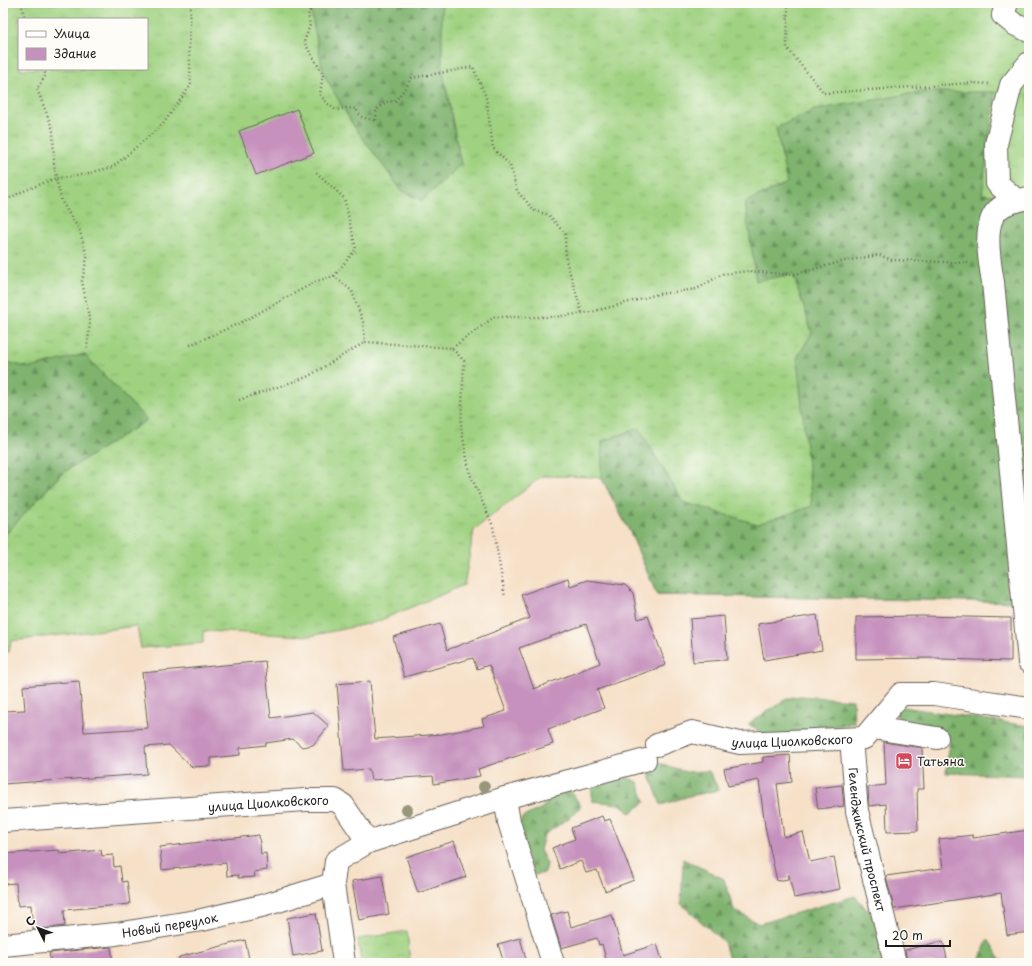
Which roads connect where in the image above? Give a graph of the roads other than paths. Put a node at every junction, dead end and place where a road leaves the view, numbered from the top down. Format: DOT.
graph roads {
  1 [pos="1007,3"];
  2 [pos="1029,31"];
  3 [pos="1029,63"];
  4 [pos="1023,199"];
  5 [pos="1029,662"];
  6 [pos="1029,708"];
  7 [pos="873,728"];
  8 [pos="938,738"];
  9 [pos="851,739"];
  10 [pos="505,798"];
  11 [pos="3,821"];
  12 [pos="368,842"];
  13 [pos="333,884"];
  14 [pos="3,945"];
  15 [pos="344,963"];
  16 [pos="552,963"];
  17 [pos="895,963"];
  1 -- 2 [label="street"];
  3 -- 4 [label="street"];
  4 -- 5 [label="street"];
  6 -- 7 [label="street, улица Циолковского"];
  7 -- 8 [label="street"];
  7 -- 9 [label="street, улица Циолковского"];
  9 -- 10 [label="street, улица Циолковского"];
  9 -- 17 [label="street, Геленджикский проспект"];
  10 -- 12 [label="street, улица Циолковского"];
  10 -- 16 [label="street"];
  11 -- 12 [label="street, улица Циолковского"];
  12 -- 13 [label="street"];
  13 -- 14 [label="street, Новый переулок"];
  13 -- 15 [label="street"];
}
